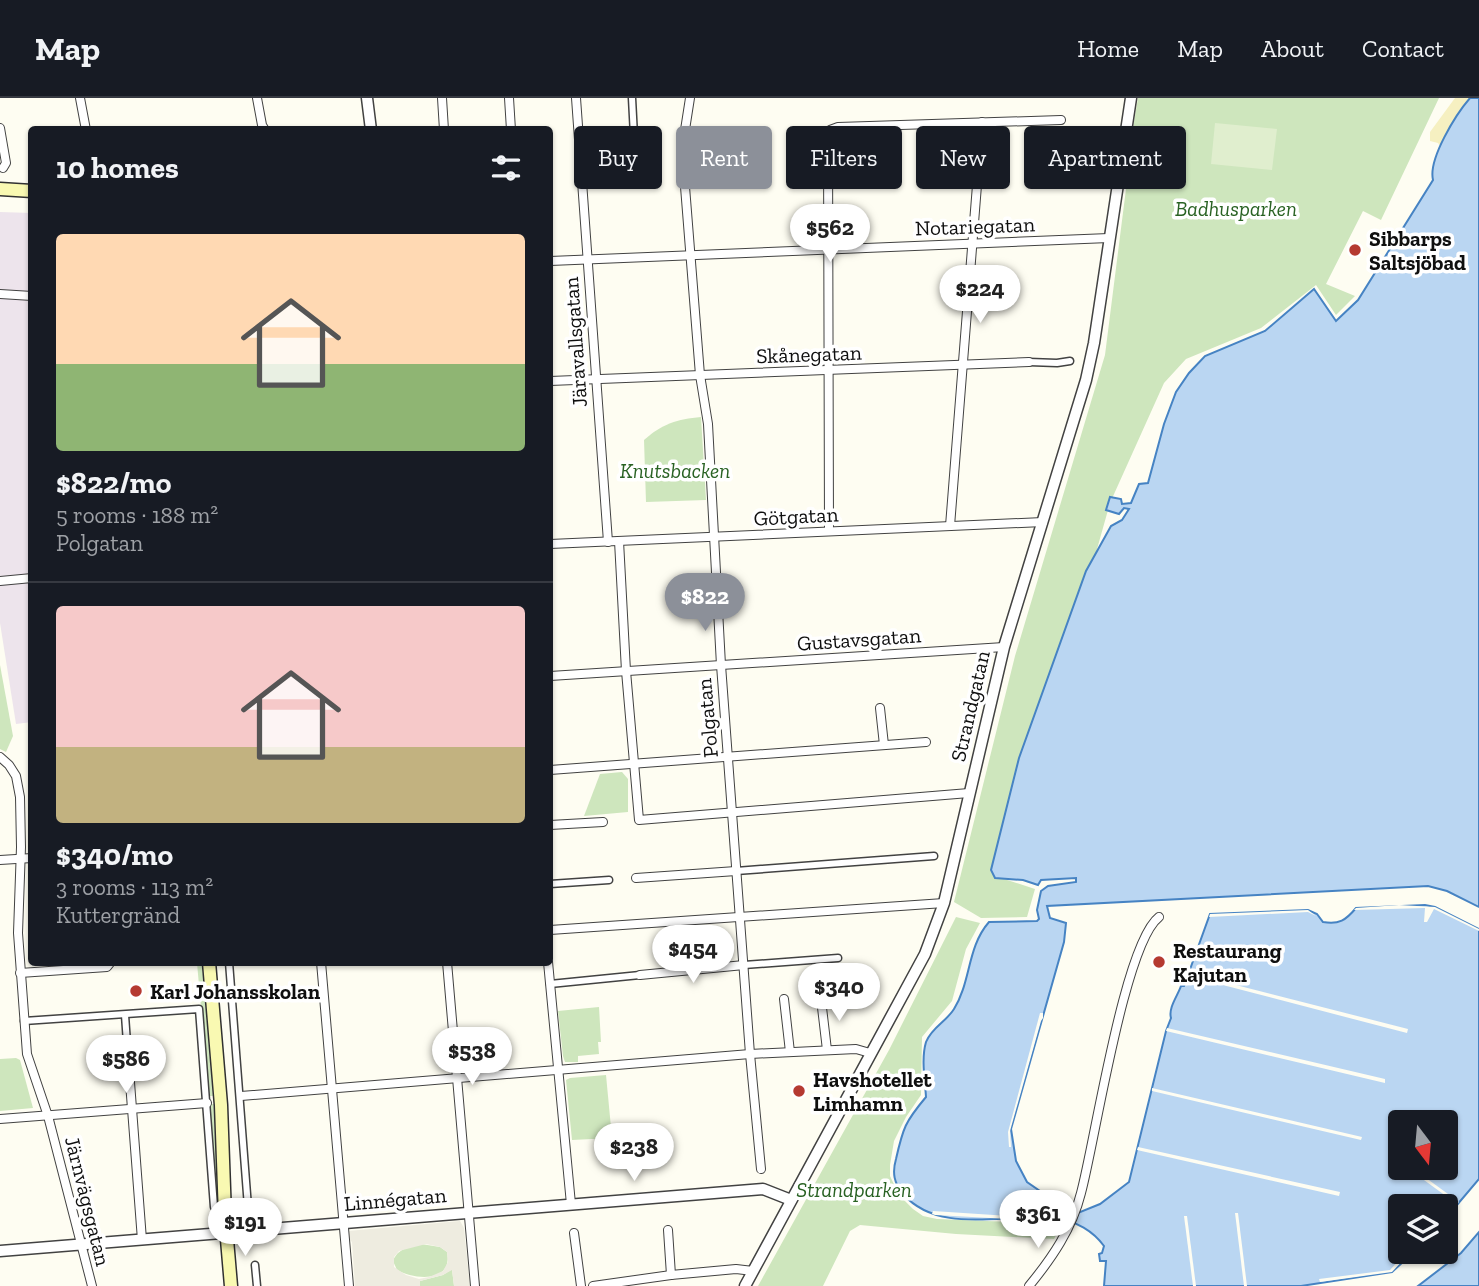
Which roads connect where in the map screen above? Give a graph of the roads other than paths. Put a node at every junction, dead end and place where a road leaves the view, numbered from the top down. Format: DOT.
graph roads {
  1 [pos="80,98"];
  2 [pos="257,98"];
  3 [pos="367,98"];
  4 [pos="442,98"];
  5 [pos="509,98"];
  6 [pos="576,98"];
  7 [pos="632,98"];
  8 [pos="690,98"];
  9 [pos="1131,98"];
  10 [pos="1061,120"];
  11 [pos="982,122"];
  12 [pos="85,126"];
  13 [pos="263,126"];
  14 [pos="370,126"];
  15 [pos="444,126"];
  16 [pos="511,126"];
  17 [pos="634,126"];
  18 [pos="1127,126"];
  19 [pos="0,128"];
  20 [pos="3,168"];
  21 [pos="0,189"];
  22 [pos="1117,189"];
  23 [pos="28,191"];
  24 [pos="28,196"];
  25 [pos="0,197"];
  26 [pos="1109,238"];
  27 [pos="971,243"];
  28 [pos="830,249"];
  29 [pos="690,255"];
  30 [pos="586,259"];
  31 [pos="553,261"];
  32 [pos="0,294"];
  33 [pos="28,296"];
  34 [pos="1070,361"];
  35 [pos="1029,362"];
  36 [pos="963,365"];
  37 [pos="830,370"];
  38 [pos="700,376"];
  39 [pos="595,380"];
  40 [pos="553,382"];
  41 [pos="1043,522"];
  42 [pos="950,526"];
  43 [pos="829,531"];
  44 [pos="715,537"];
  45 [pos="619,541"];
  46 [pos="608,542"];
  47 [pos="553,544"];
  48 [pos="28,578"];
  49 [pos="0,582"];
  50 [pos="1004,647"];
  51 [pos="721,665"];
  52 [pos="626,671"];
  53 [pos="553,676"];
  54 [pos="880,708"];
  55 [pos="926,742"];
  56 [pos="884,746"];
  57 [pos="0,757"];
  58 [pos="728,757"];
  59 [pos="633,765"];
  60 [pos="553,771"];
  61 [pos="970,793"];
  62 [pos="732,811"];
  63 [pos="603,822"];
  64 [pos="553,825"];
  65 [pos="934,856"];
  66 [pos="28,858"];
  67 [pos="21,859"];
  68 [pos="0,860"];
  69 [pos="736,871"];
  70 [pos="636,878"];
  71 [pos="609,880"];
  72 [pos="553,884"];
  73 [pos="944,903"];
  74 [pos="740,917"];
  75 [pos="1159,917"];
  76 [pos="553,930"];
  77 [pos="838,958"];
  78 [pos="744,965"];
  79 [pos="91,966"];
  80 [pos="209,966"];
  81 [pos="229,966"];
  82 [pos="321,966"];
  83 [pos="447,966"];
  84 [pos="548,966"];
  85 [pos="20,973"];
  86 [pos="640,975"];
  87 [pos="550,984"];
  88 [pos="784,999"];
  89 [pos="821,999"];
  90 [pos="125,1015"];
  91 [pos="24,1021"];
  92 [pos="127,1043"];
  93 [pos="827,1050"];
  94 [pos="790,1052"];
  95 [pos="870,1053"];
  96 [pos="750,1054"];
  97 [pos="558,1069"];
  98 [pos="457,1078"];
  99 [pos="332,1088"];
  100 [pos="241,1096"];
  101 [pos="207,1103"];
  102 [pos="132,1108"];
  103 [pos="48,1116"];
  104 [pos="0,1119"];
  105 [pos="761,1169"];
  106 [pos="791,1199"];
  107 [pos="571,1204"];
  108 [pos="214,1207"];
  109 [pos="248,1207"];
  110 [pos="469,1213"];
  111 [pos="344,1223"];
  112 [pos="668,1230"];
  113 [pos="574,1233"];
  114 [pos="227,1234"];
  115 [pos="142,1240"];
  116 [pos="80,1245"];
  117 [pos="0,1251"];
  118 [pos="254,1265"];
  119 [pos="753,1271"];
  120 [pos="671,1275"];
  121 [pos="92,1286"];
  122 [pos="231,1286"];
  123 [pos="257,1286"];
  124 [pos="349,1286"];
  125 [pos="475,1286"];
  126 [pos="581,1286"];
  127 [pos="593,1286"];
  128 [pos="745,1286"];
  129 [pos="1029,1286"];
  1 -- 12 [label="street"];
  2 -- 13 [label="street"];
  3 -- 14 [label="street"];
  4 -- 15 [label="street"];
  5 -- 16 [label="street"];
  6 -- 30 [label="street, Järavallsgatan"];
  7 -- 17 [label="street"];
  8 -- 29 [label="street, Polgatan"];
  9 -- 18 [label="street, Strandgatan"];
  10 -- 11 [label="street"];
  11 -- 27 [label="street"];
  11 -- 28 [label="street"];
  19 -- 20 [label="street"];
  21 -- 23 [label="main road"];
  22 -- 26 [label="street, Strandgatan"];
  24 -- 25 [label="main road"];
  26 -- 27 [label="street, Notariegatan"];
  26 -- 41 [label="street, Strandgatan"];
  27 -- 28 [label="street, Notariegatan"];
  27 -- 36 [label="street"];
  28 -- 29 [label="street, Notariegatan"];
  28 -- 37 [label="street"];
  29 -- 30 [label="street, Notariegatan"];
  29 -- 38 [label="street, Polgatan"];
  30 -- 31 [label="street, Notariegatan"];
  30 -- 39 [label="street, Järavallsgatan"];
  32 -- 33 [label="street"];
  34 -- 35 [label="street, Skånegatan"];
  35 -- 36 [label="street, Skånegatan"];
  36 -- 37 [label="street, Skånegatan"];
  36 -- 42 [label="street"];
  37 -- 38 [label="street, Skånegatan"];
  37 -- 43 [label="street"];
  38 -- 39 [label="street, Skånegatan"];
  38 -- 44 [label="street, Polgatan"];
  39 -- 40 [label="street, Skånegatan"];
  39 -- 46 [label="street, Järavallsgatan"];
  41 -- 42 [label="street, Götgatan"];
  41 -- 50 [label="street, Strandgatan"];
  42 -- 43 [label="street, Götgatan"];
  43 -- 44 [label="street, Götgatan"];
  44 -- 45 [label="street, Götgatan"];
  44 -- 51 [label="street, Polgatan"];
  45 -- 46 [label="street, Götgatan"];
  45 -- 52 [label="street"];
  46 -- 47 [label="street, Götgatan"];
  48 -- 49 [label="street"];
  50 -- 51 [label="street, Gustavsgatan"];
  50 -- 61 [label="street, Strandgatan"];
  51 -- 52 [label="street, Gustavsgatan"];
  51 -- 58 [label="street, Polgatan"];
  52 -- 53 [label="street, Gustavsgatan"];
  52 -- 59 [label="street"];
  54 -- 56 [label="street"];
  55 -- 56 [label="street"];
  56 -- 58 [label="street"];
  57 -- 67 [label="street, Järnvägsgatan"];
  58 -- 59 [label="street"];
  58 -- 62 [label="street, Polgatan"];
  59 -- 60 [label="street"];
  59 -- 62 [label="street"];
  61 -- 62 [label="street"];
  61 -- 73 [label="street, Strandgatan"];
  62 -- 69 [label="street, Polgatan"];
  63 -- 64 [label="street"];
  65 -- 69 [label="street"];
  66 -- 67 [label="street"];
  67 -- 68 [label="street"];
  67 -- 85 [label="street, Järnvägsgatan"];
  69 -- 70 [label="street"];
  69 -- 74 [label="street, Polgatan"];
  71 -- 72 [label="street"];
  73 -- 74 [label="street"];
  73 -- 95 [label="street, Strandgatan"];
  74 -- 76 [label="street"];
  74 -- 78 [label="street, Polgatan"];
  75 -- 129 [label="street"];
  77 -- 78 [label="street"];
  78 -- 86 [label="street"];
  78 -- 96 [label="street, Polgatan"];
  79 -- 85 [label="street"];
  80 -- 114 [label="main road"];
  81 -- 100 [label="street"];
  82 -- 99 [label="street"];
  83 -- 98 [label="street"];
  84 -- 87 [label="street"];
  85 -- 91 [label="street, Järnvägsgatan"];
  86 -- 87 [label="street"];
  87 -- 97 [label="street"];
  88 -- 94 [label="street"];
  89 -- 93 [label="street"];
  90 -- 91 [label="street"];
  90 -- 92 [label="street"];
  90 -- 101 [label="street"];
  91 -- 103 [label="street, Järnvägsgatan"];
  92 -- 102 [label="street"];
  93 -- 94 [label="street"];
  93 -- 95 [label="street"];
  94 -- 96 [label="street"];
  95 -- 106 [label="street, Strandgatan"];
  96 -- 97 [label="street"];
  96 -- 105 [label="street, Polgatan"];
  97 -- 98 [label="street"];
  97 -- 107 [label="street"];
  98 -- 99 [label="street"];
  98 -- 110 [label="street"];
  99 -- 100 [label="street"];
  99 -- 111 [label="street"];
  100 -- 109 [label="street"];
  101 -- 102 [label="street"];
  101 -- 108 [label="street"];
  102 -- 103 [label="street"];
  102 -- 115 [label="street"];
  103 -- 104 [label="street"];
  103 -- 116 [label="street, Järnvägsgatan"];
  106 -- 107 [label="street, Linnégatan"];
  106 -- 119 [label="street, Strandgatan"];
  107 -- 110 [label="street, Linnégatan"];
  110 -- 111 [label="street, Linnégatan"];
  110 -- 125 [label="street"];
  111 -- 114 [label="street, Linnégatan"];
  111 -- 124 [label="street"];
  112 -- 120 [label="street"];
  113 -- 126 [label="street"];
  114 -- 115 [label="street, Linnégatan"];
  114 -- 122 [label="main road"];
  115 -- 116 [label="street, Linnégatan"];
  116 -- 117 [label="street, Linnégatan"];
  116 -- 121 [label="street, Järnvägsgatan"];
  118 -- 123 [label="street"];
  119 -- 120 [label="street"];
  119 -- 128 [label="street, Strandgatan"];
  120 -- 127 [label="street"];
}
